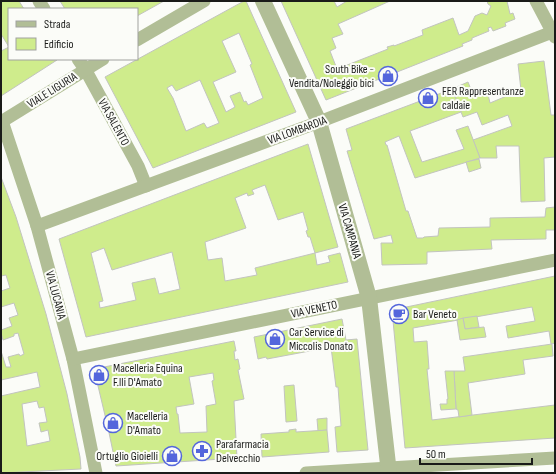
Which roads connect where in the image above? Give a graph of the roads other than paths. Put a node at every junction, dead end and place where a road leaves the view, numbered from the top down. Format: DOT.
graph roads {
  1 [pos="204,1"];
  2 [pos="263,1"];
  3 [pos="536,1"];
  4 [pos="554,33"];
  5 [pos="138,39"];
  6 [pos="99,60"];
  7 [pos="82,64"];
  8 [pos="2,121"];
  9 [pos="319,122"];
  10 [pos="146,186"];
  11 [pos="37,226"];
  12 [pos="555,260"];
  13 [pos="370,298"];
  14 [pos="73,359"];
  15 [pos="555,458"];
  16 [pos="389,471"];
  17 [pos="96,473"];
  18 [pos="306,473"];
  1 -- 5 [label="street"];
  2 -- 9 [label="street, VIA CAMPANIA"];
  3 -- 4 [label="street"];
  4 -- 9 [label="street, VIA LOMBARDIA"];
  6 -- 7 [label="street, VIALE LIGURIA"];
  7 -- 8 [label="street, VIALE LIGURIA"];
  7 -- 10 [label="street, VIA SALENTO"];
  8 -- 11 [label="street, VIA LUCANIA"];
  9 -- 10 [label="street, VIA LOMBARDIA"];
  9 -- 13 [label="street, VIA CAMPANIA"];
  10 -- 11 [label="street, VIA LOMBARDIA"];
  11 -- 14 [label="street, VIA LUCANIA"];
  12 -- 13 [label="street, VIA VENETO"];
  13 -- 14 [label="street, VIA VENETO"];
  13 -- 16 [label="street, VIA CAMPANIA"];
  14 -- 17 [label="street, VIA LUCANIA"];
  15 -- 16 [label="street"];
  16 -- 18 [label="street"];
}
